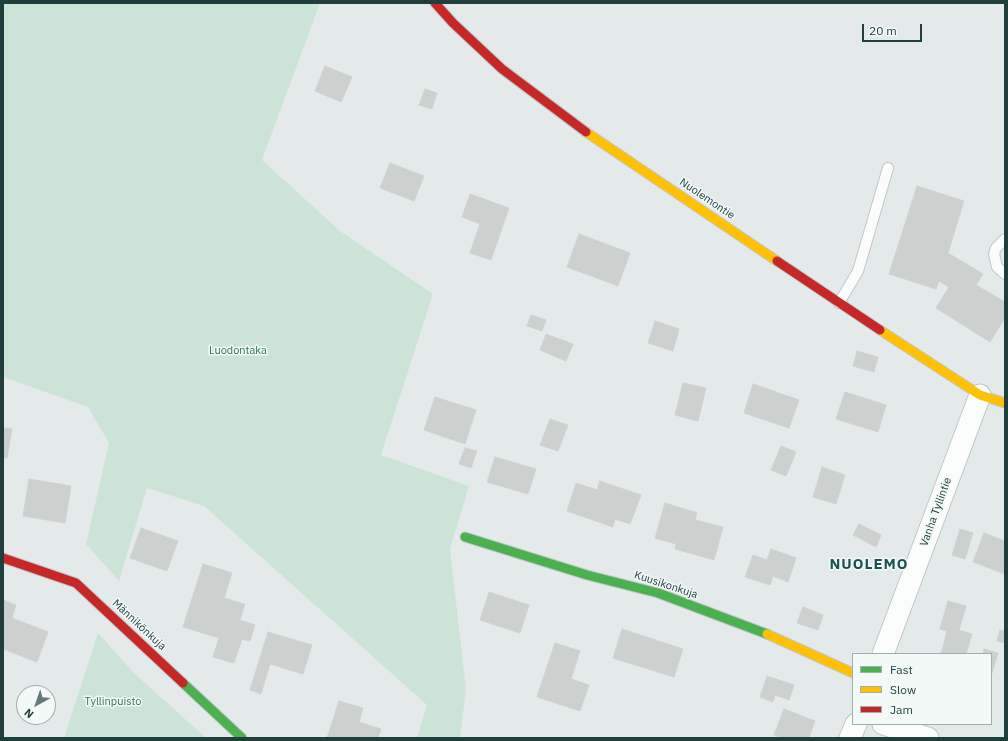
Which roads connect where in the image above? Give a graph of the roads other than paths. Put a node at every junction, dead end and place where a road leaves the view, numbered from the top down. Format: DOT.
graph roads {
  1 [pos="435,3"];
  2 [pos="888,168"];
  3 [pos="1005,239"];
  4 [pos="1005,274"];
  5 [pos="839,302"];
  6 [pos="980,395"];
  7 [pos="1005,403"];
  8 [pos="465,537"];
  9 [pos="3,558"];
  10 [pos="883,653"];
  11 [pos="852,673"];
  12 [pos="856,725"];
  13 [pos="886,725"];
  14 [pos="242,738"];
  15 [pos="850,738"];
  16 [pos="928,738"];
  1 -- 5 [label="street, Nuolemontie"];
  2 -- 5 [label="lane"];
  3 -- 4 [label="lane"];
  5 -- 6 [label="street, Nuolemontie"];
  6 -- 7 [label="street"];
  6 -- 10 [label="street, Vanha Tyllintie"];
  8 -- 11 [label="street, Kuusikonkuja"];
  9 -- 14 [label="street, Männikönkuja"];
  12 -- 15 [label="street"];
  13 -- 16 [label="street"];
}
